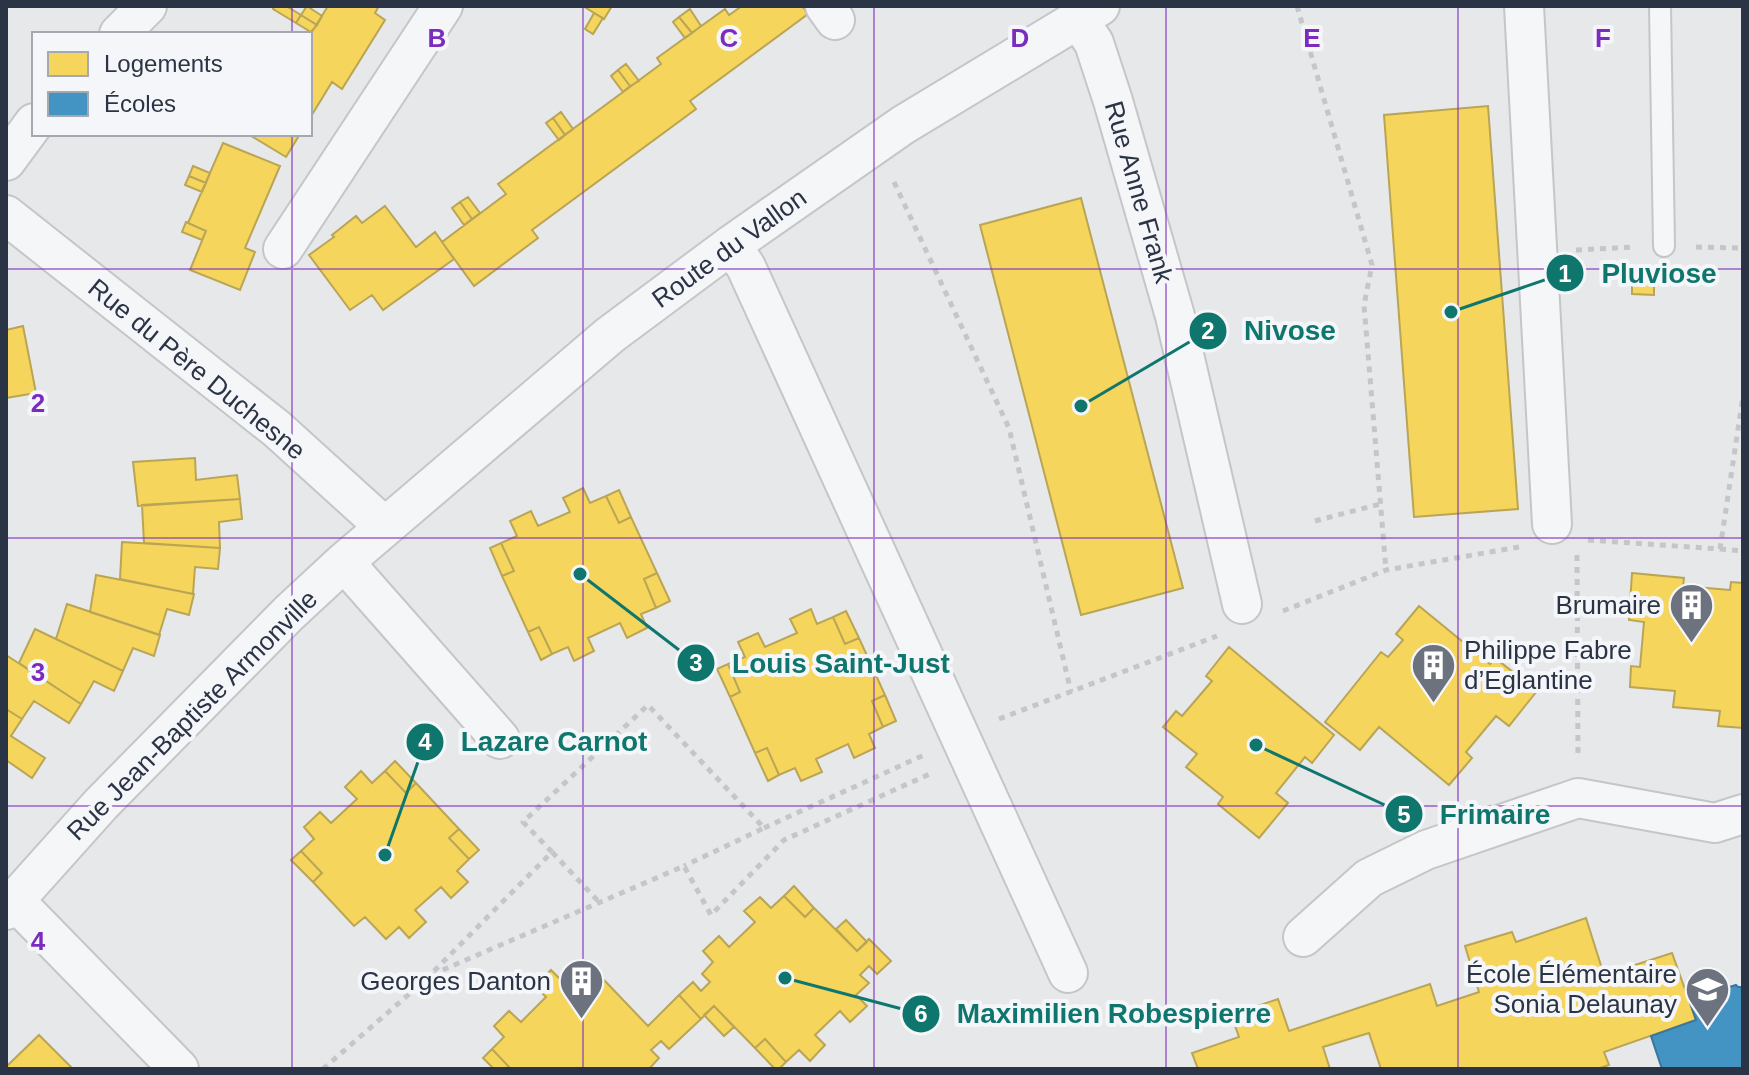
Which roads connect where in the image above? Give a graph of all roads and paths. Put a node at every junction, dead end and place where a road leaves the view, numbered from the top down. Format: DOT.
graph roads {
  1 [pos="147,6"];
  2 [pos="443,6"];
  3 [pos="1297,6"];
  4 [pos="1524,6"];
  5 [pos="1660,6"];
  6 [pos="1089,12"];
  7 [pos="121,32"];
  8 [pos="32,126"];
  9 [pos="6,161"];
  10 [pos="889,170"];
  11 [pos="6,215"];
  12 [pos="731,245"];
  13 [pos="1664,246"];
  14 [pos="1743,248"];
  15 [pos="283,249"];
  16 [pos="1571,251"];
  17 [pos="1743,396"];
  18 [pos="1380,504"];
  19 [pos="1315,521"];
  20 [pos="385,527"];
  21 [pos="1561,535"];
  22 [pos="1720,549"];
  23 [pos="1743,551"];
  24 [pos="344,562"];
  25 [pos="1386,570"];
  26 [pos="1258,609"];
  27 [pos="1218,636"];
  28 [pos="1071,692"];
  29 [pos="500,739"];
  30 [pos="952,742"];
  31 [pos="1578,798"];
  32 [pos="1743,814"];
  33 [pos="764,828"];
  34 [pos="552,852"];
  35 [pos="684,866"];
  36 [pos="599,902"];
  37 [pos="10,905"];
  38 [pos="1303,937"];
  39 [pos="1068,973"];
  40 [pos="431,975"];
  41 [pos="179,1069"];
  42 [pos="323,1069"];
  1 -- 7 [label="street"];
  2 -- 15 [label="street"];
  3 -- 18 [label="path"];
  4 -- 21 [label="street"];
  5 -- 13 [label="lane"];
  6 -- 12 [label="street, Route du Vallon"];
  6 -- 26 [label="street, Rue Anne Frank"];
  8 -- 9 [label="street"];
  10 -- 28 [label="path"];
  11 -- 20 [label="street, Rue du Père Duchesne"];
  12 -- 20 [label="street, Route du Vallon"];
  12 -- 30 [label="street"];
  13 -- 14 [label="path"];
  13 -- 16 [label="path"];
  17 -- 22 [label="path"];
  18 -- 19 [label="path"];
  18 -- 25 [label="path"];
  20 -- 24 [label="street, Rue Jean-Baptiste Armonville"];
  21 -- 22 [label="path"];
  21 -- 25 [label="path"];
  21 -- 31 [label="path"];
  22 -- 23 [label="path"];
  24 -- 29 [label="street"];
  24 -- 37 [label="street, Rue Jean-Baptiste Armonville"];
  25 -- 26 [label="path"];
  27 -- 28 [label="path"];
  28 -- 30 [label="path"];
  30 -- 33 [label="path"];
  30 -- 35 [label="path"];
  30 -- 39 [label="street"];
  31 -- 32 [label="street"];
  31 -- 38 [label="street"];
  33 -- 34 [label="path"];
  33 -- 35 [label="path"];
  34 -- 36 [label="path"];
  34 -- 40 [label="path"];
  35 -- 36 [label="path"];
  36 -- 40 [label="path"];
  37 -- 41 [label="street"];
  40 -- 42 [label="path"];
}
